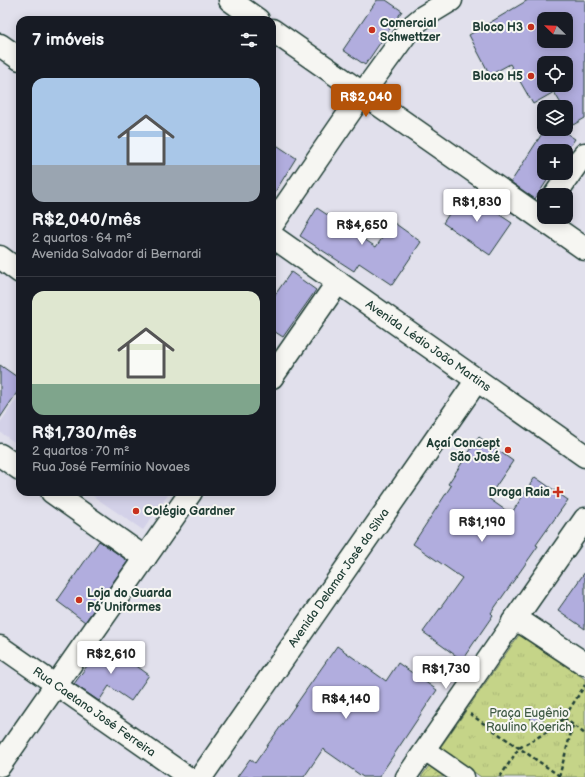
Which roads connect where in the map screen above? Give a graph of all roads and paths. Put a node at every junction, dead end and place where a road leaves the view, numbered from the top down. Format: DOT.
graph roads {
  1 [pos="230,0"];
  2 [pos="450,0"];
  3 [pos="252,16"];
  4 [pos="276,33"];
  5 [pos="0,45"];
  6 [pos="16,56"];
  7 [pos="363,93"];
  8 [pos="585,154"];
  9 [pos="560,188"];
  10 [pos="537,212"];
  11 [pos="276,219"];
  12 [pos="553,224"];
  13 [pos="276,239"];
  14 [pos="585,250"];
  15 [pos="0,257"];
  16 [pos="16,269"];
  17 [pos="338,282"];
  18 [pos="276,371"];
  19 [pos="477,380"];
  20 [pos="0,455"];
  21 [pos="585,456"];
  22 [pos="16,467"];
  23 [pos="58,496"];
  24 [pos="188,496"];
  25 [pos="585,518"];
  26 [pos="145,558"];
  27 [pos="518,620"];
  28 [pos="0,646"];
  29 [pos="585,664"];
  30 [pos="56,685"];
  31 [pos="585,685"];
  32 [pos="469,714"];
  33 [pos="564,718"];
  34 [pos="572,725"];
  35 [pos="585,734"];
  36 [pos="519,748"];
  37 [pos="425,750"];
  38 [pos="0,764"];
  39 [pos="188,777"];
  40 [pos="201,777"];
  41 [pos="406,777"];
  42 [pos="464,777"];
  43 [pos="500,777"];
  44 [pos="560,777"];
  1 -- 3 [label="main road"];
  2 -- 7 [label="main road"];
  4 -- 7 [label="main road"];
  5 -- 6 [label="main road"];
  7 -- 10 [label="main road"];
  7 -- 11 [label="main road"];
  8 -- 9 [label="main road"];
  12 -- 14 [label="main road"];
  13 -- 17 [label="main road, Avenida Lédio João Martins"];
  15 -- 16 [label="main road"];
  17 -- 18 [label="main road"];
  17 -- 19 [label="main road, Avenida Lédio João Martins"];
  19 -- 21 [label="main road, Avenida Lédio João Martins"];
  19 -- 40 [label="main road, Avenida Delamar José da Silva"];
  20 -- 22 [label="main road"];
  23 -- 26 [label="main road"];
  24 -- 26 [label="main road"];
  25 -- 27 [label="main road"];
  26 -- 30 [label="main road"];
  27 -- 29 [label="main road"];
  27 -- 37 [label="street"];
  28 -- 30 [label="street, Rua Caetano José Ferreira"];
  30 -- 38 [label="main road"];
  30 -- 39 [label="street, Rua Caetano José Ferreira"];
  31 -- 33 [label="path"];
  32 -- 36 [label="path"];
  33 -- 34 [label="path"];
  33 -- 36 [label="path"];
  34 -- 35 [label="path"];
  34 -- 44 [label="path"];
  36 -- 43 [label="path"];
  36 -- 44 [label="path"];
  37 -- 41 [label="street"];
  37 -- 42 [label="street"];
}
